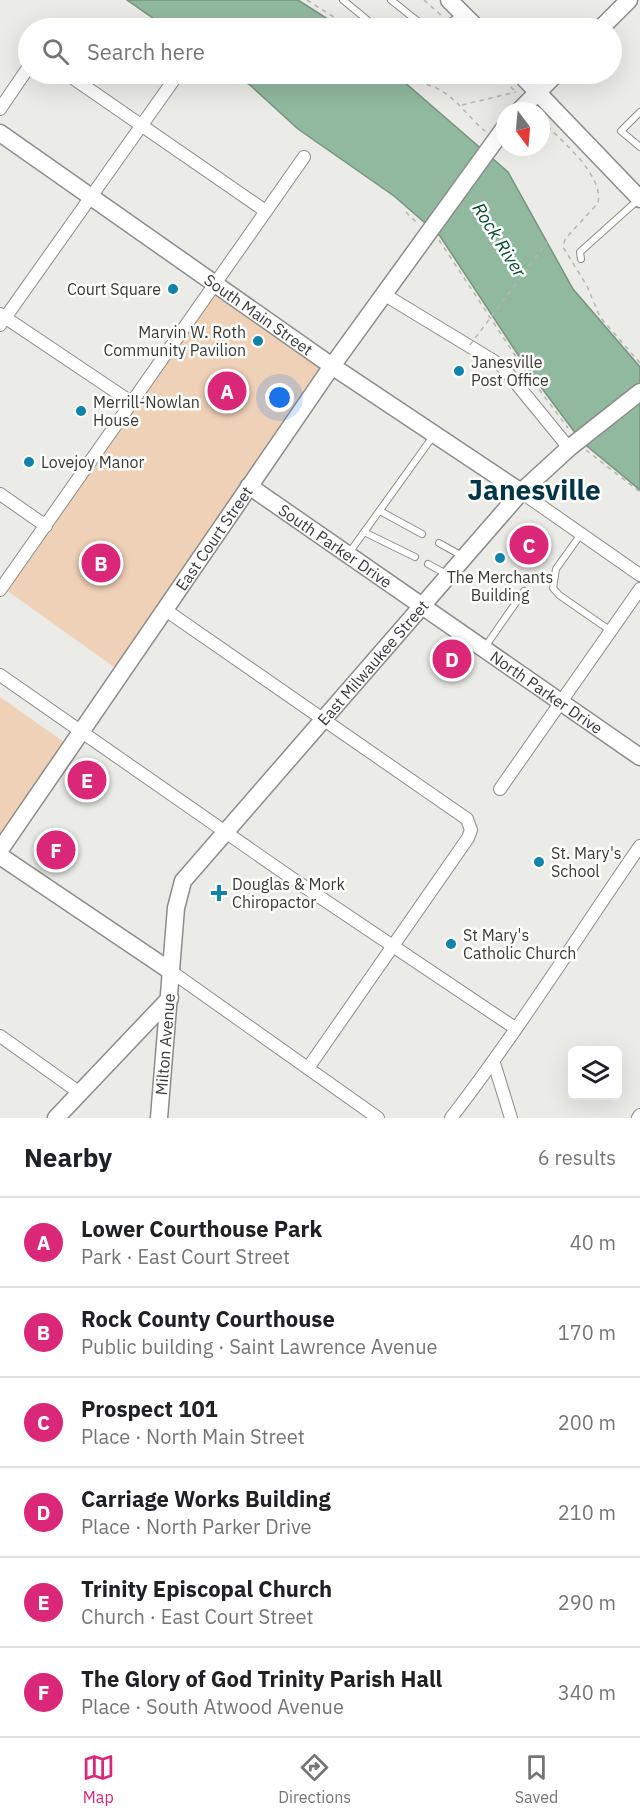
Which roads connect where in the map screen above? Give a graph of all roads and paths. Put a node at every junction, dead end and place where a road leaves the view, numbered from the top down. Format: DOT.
graph roads {
  1 [pos="307,0"];
  2 [pos="343,0"];
  3 [pos="391,0"];
  4 [pos="424,0"];
  5 [pos="449,0"];
  6 [pos="629,0"];
  7 [pos="335,18"];
  8 [pos="365,18"];
  9 [pos="416,18"];
  10 [pos="454,18"];
  11 [pos="456,18"];
  12 [pos="611,18"];
  13 [pos="18,83"];
  14 [pos="82,84"];
  15 [pos="171,84"];
  16 [pos="418,84"];
  17 [pos="508,84"];
  18 [pos="530,84"];
  19 [pos="546,84"];
  20 [pos="538,92"];
  21 [pos="528,102"];
  22 [pos="460,106"];
  23 [pos="0,109"];
  24 [pos="640,112"];
  25 [pos="142,125"];
  26 [pos="550,130"];
  27 [pos="0,133"];
  28 [pos="496,139"];
  29 [pos="640,147"];
  30 [pos="304,157"];
  31 [pos="92,197"];
  32 [pos="640,199"];
  33 [pos="264,210"];
  34 [pos="406,212"];
  35 [pos="429,230"];
  36 [pos="547,242"];
  37 [pos="581,259"];
  38 [pos="214,282"];
  39 [pos="385,295"];
  40 [pos="2,319"];
  41 [pos="470,345"];
  42 [pos="640,363"];
  43 [pos="333,366"];
  44 [pos="640,392"];
  45 [pos="131,402"];
  46 [pos="435,434"];
  47 [pos="576,443"];
  48 [pos="249,486"];
  49 [pos="522,492"];
  50 [pos="640,492"];
  51 [pos="0,494"];
  52 [pos="380,511"];
  53 [pos="46,526"];
  54 [pos="364,532"];
  55 [pos="422,534"];
  56 [pos="581,534"];
  57 [pos="439,543"];
  58 [pos="347,555"];
  59 [pos="415,557"];
  60 [pos="465,557"];
  61 [pos="428,564"];
  62 [pos="449,575"];
  63 [pos="640,575"];
  64 [pos="640,589"];
  65 [pos="0,590"];
  66 [pos="524,591"];
  67 [pos="423,606"];
  68 [pos="164,609"];
  69 [pos="610,631"];
  70 [pos="484,649"];
  71 [pos="0,675"];
  72 [pos="560,702"];
  73 [pos="324,719"];
  74 [pos="81,732"];
  75 [pos="640,758"];
  76 [pos="500,789"];
  77 [pos="227,832"];
  78 [pos="640,846"];
  79 [pos="0,850"];
  80 [pos="0,856"];
  81 [pos="391,946"];
  82 [pos="172,972"];
  83 [pos="170,998"];
  84 [pos="515,1028"];
  85 [pos="135,1035"];
  86 [pos="0,1036"];
  87 [pos="166,1040"];
  88 [pos="494,1063"];
  89 [pos="308,1068"];
  90 [pos="80,1093"];
  91 [pos="56,1118"];
  92 [pos="159,1118"];
  93 [pos="378,1118"];
  94 [pos="451,1118"];
  95 [pos="511,1118"];
  1 -- 7 [label="path"];
  2 -- 8 [label="lane"];
  3 -- 9 [label="lane"];
  4 -- 10 [label="path"];
  5 -- 11 [label="main road"];
  6 -- 12 [label="main road"];
  13 -- 23 [label="street"];
  14 -- 25 [label="street"];
  15 -- 25 [label="street"];
  16 -- 22 [label="path"];
  17 -- 22 [label="path"];
  18 -- 20 [label="main road"];
  19 -- 20 [label="main road"];
  20 -- 21 [label="main road"];
  20 -- 32 [label="main road"];
  22 -- 28 [label="path"];
  24 -- 29 [label="lane"];
  25 -- 31 [label="street"];
  25 -- 33 [label="street"];
  26 -- 42 [label="path"];
  27 -- 31 [label="main road, South Main Street"];
  28 -- 35 [label="main road, East Court Street"];
  30 -- 33 [label="street"];
  31 -- 38 [label="main road, South Main Street"];
  31 -- 40 [label="street"];
  32 -- 37 [label="lane"];
  33 -- 38 [label="street"];
  34 -- 35 [label="path"];
  35 -- 39 [label="main road, East Court Street"];
  35 -- 47 [label="path"];
  36 -- 41 [label="path, bridge"];
  38 -- 43 [label="main road, South Main Street"];
  38 -- 45 [label="street"];
  39 -- 41 [label="street"];
  39 -- 43 [label="main road, East Court Street"];
  40 -- 45 [label="street"];
  41 -- 47 [label="street"];
  43 -- 46 [label="main road, South Main Street"];
  43 -- 48 [label="main road, East Court Street"];
  44 -- 47 [label="main road, East Milwaukee Street"];
  45 -- 53 [label="street"];
  46 -- 49 [label="main road, South Main Street"];
  46 -- 52 [label="lane"];
  47 -- 49 [label="main road, East Milwaukee Street"];
  47 -- 50 [label="path"];
  48 -- 58 [label="main road, South Parker Drive"];
  48 -- 68 [label="main road, East Court Street"];
  49 -- 56 [label="street"];
  49 -- 60 [label="main road, East Milwaukee Street"];
  51 -- 53 [label="street"];
  52 -- 54 [label="lane"];
  52 -- 55 [label="lane"];
  53 -- 65 [label="street"];
  54 -- 58 [label="lane"];
  54 -- 59 [label="lane"];
  56 -- 63 [label="street"];
  56 -- 69 [label="lane"];
  57 -- 60 [label="lane"];
  58 -- 67 [label="main road, South Parker Drive"];
  60 -- 62 [label="main road, East Milwaukee Street"];
  61 -- 62 [label="lane"];
  62 -- 67 [label="main road, East Milwaukee Street"];
  64 -- 69 [label="street"];
  66 -- 70 [label="lane"];
  67 -- 70 [label="main road, North Parker Drive"];
  67 -- 73 [label="main road, East Milwaukee Street"];
  68 -- 73 [label="street"];
  68 -- 74 [label="main road, East Court Street"];
  69 -- 72 [label="street"];
  70 -- 72 [label="main road, North Parker Drive"];
  71 -- 74 [label="street"];
  72 -- 75 [label="main road, North Parker Drive"];
  72 -- 76 [label="street"];
  73 -- 77 [label="main road, East Milwaukee Street"];
  73 -- 81 [label="street"];
  74 -- 77 [label="street"];
  74 -- 79 [label="main road, East Court Street"];
  77 -- 81 [label="street"];
  77 -- 82 [label="main road, East Milwaukee Street"];
  78 -- 84 [label="street"];
  80 -- 82 [label="main road"];
  81 -- 84 [label="street"];
  81 -- 89 [label="street"];
  82 -- 83 [label="main road, Milton Avenue"];
  82 -- 89 [label="street"];
  83 -- 85 [label="main road"];
  83 -- 87 [label="main road, Milton Avenue"];
  84 -- 88 [label="street"];
  85 -- 87 [label="main road"];
  85 -- 90 [label="main road"];
  86 -- 90 [label="street"];
  87 -- 92 [label="main road, Milton Avenue"];
  88 -- 94 [label="street"];
  88 -- 95 [label="street"];
  89 -- 93 [label="street"];
  90 -- 91 [label="main road"];
}
